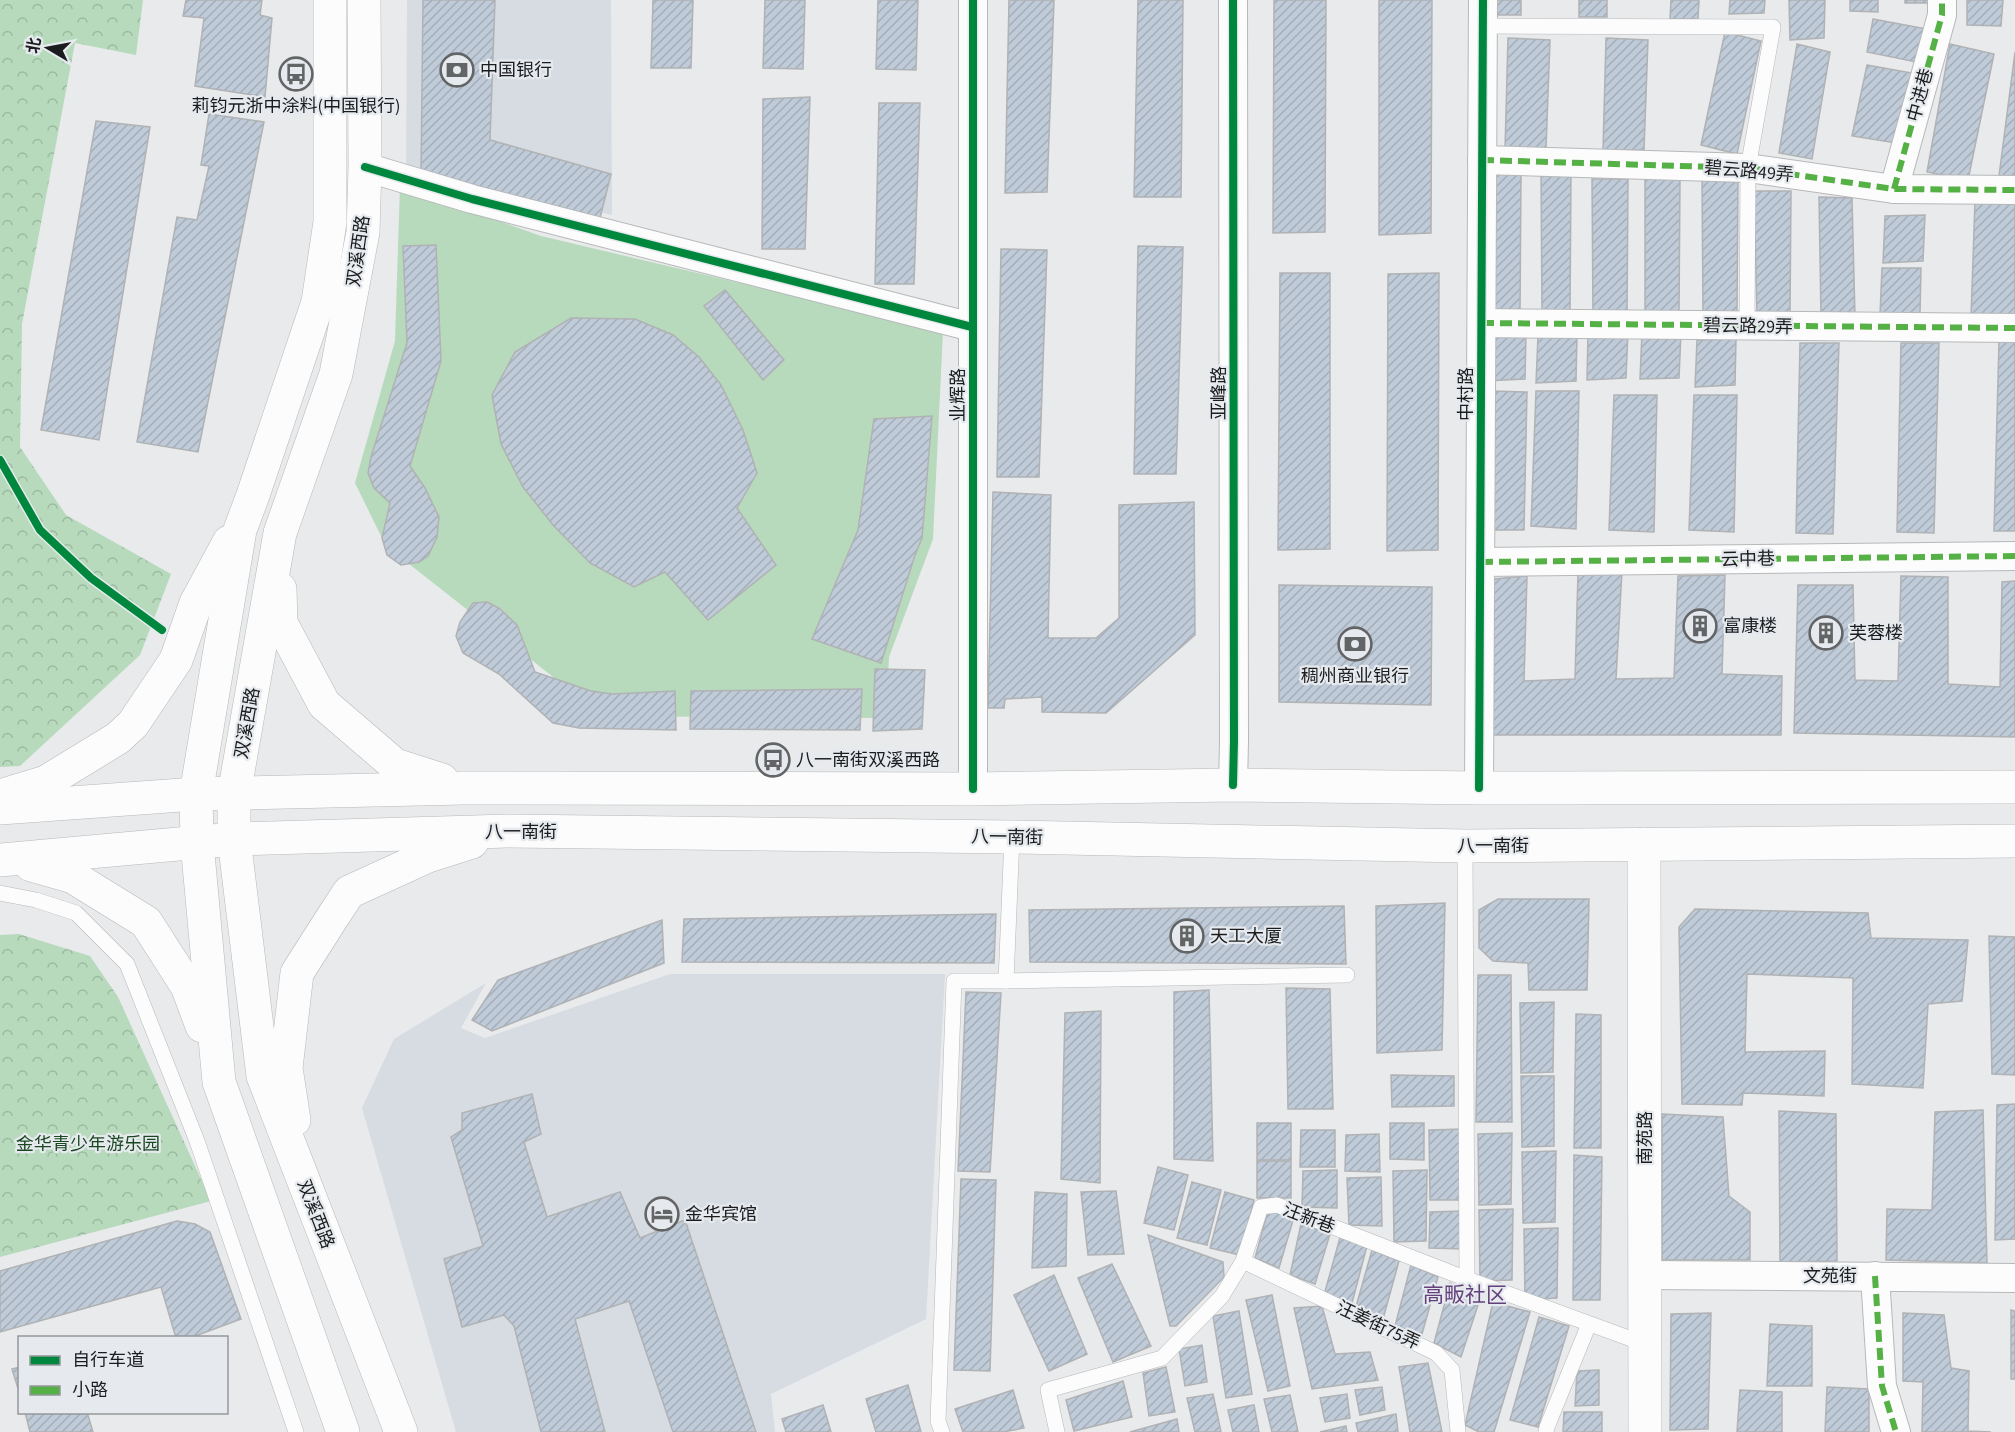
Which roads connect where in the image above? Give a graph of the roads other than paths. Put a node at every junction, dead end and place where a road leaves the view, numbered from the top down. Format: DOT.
graph roads {
  1 [pos="330,0"];
  2 [pos="364,0"];
  3 [pos="974,0"];
  4 [pos="1233,0"];
  5 [pos="1942,0"];
  6 [pos="1483,13"];
  7 [pos="1482,160"];
  8 [pos="365,167"];
  9 [pos="1748,168"];
  10 [pos="1894,189"];
  11 [pos="2015,190"];
  12 [pos="1482,323"];
  13 [pos="1747,326"];
  14 [pos="972,327"];
  15 [pos="2015,328"];
  16 [pos="253,495"];
  17 [pos="280,533"];
  18 [pos="2015,556"];
  19 [pos="1481,562"];
  20 [pos="1233,785"];
  21 [pos="2015,787"];
  22 [pos="464,788"];
  23 [pos="1479,788"];
  24 [pos="973,789"];
  25 [pos="196,794"];
  26 [pos="234,794"];
  27 [pos="0,796"];
  28 [pos="0,808"];
  29 [pos="508,831"];
  30 [pos="1012,837"];
  31 [pos="234,839"];
  32 [pos="2015,841"];
  33 [pos="197,843"];
  34 [pos="1644,844"];
  35 [pos="1465,846"];
  36 [pos="4,859"];
  37 [pos="0,893"];
  38 [pos="1347,975"];
  39 [pos="1006,981"];
  40 [pos="218,1073"];
  41 [pos="302,1179"];
  42 [pos="1243,1261"];
  43 [pos="1646,1275"];
  44 [pos="1875,1276"];
  45 [pos="2015,1278"];
  46 [pos="1467,1279"];
  47 [pos="1589,1324"];
  48 [pos="1646,1344"];
  49 [pos="296,1432"];
  50 [pos="343,1432"];
  51 [pos="401,1432"];
  52 [pos="942,1432"];
  53 [pos="1057,1432"];
  54 [pos="1458,1432"];
  55 [pos="1546,1432"];
  56 [pos="1645,1432"];
  57 [pos="1896,1432"];
  1 -- 16 [label="main road, 双溪西路"];
  2 -- 8 [label="main road, 双溪西路"];
  3 -- 14 [label="street, 业辉路"];
  4 -- 20 [label="street, 亚峰路"];
  5 -- 10 [label="street, 中进巷"];
  6 -- 7 [label="street, 中村路"];
  6 -- 9 [label="lane"];
  7 -- 9 [label="street, 碧云路49弄"];
  7 -- 12 [label="street, 中村路"];
  8 -- 14 [label="street"];
  8 -- 17 [label="main road, 双溪西路"];
  9 -- 10 [label="street, 碧云路49弄"];
  9 -- 13 [label="lane"];
  10 -- 11 [label="street, 碧云路49弄"];
  12 -- 13 [label="street, 碧云路29弄"];
  12 -- 19 [label="street, 中村路"];
  13 -- 15 [label="street, 碧云路29弄"];
  14 -- 24 [label="street, 业辉路"];
  16 -- 25 [label="main road, 双溪西路"];
  16 -- 27 [label="main road"];
  17 -- 22 [label="main road"];
  17 -- 26 [label="main road, 双溪西路"];
  18 -- 19 [label="street, 云中巷"];
  19 -- 23 [label="street, 中村路"];
  20 -- 23 [label="main road"];
  20 -- 24 [label="main road"];
  21 -- 23 [label="main road"];
  22 -- 24 [label="main road"];
  22 -- 26 [label="main road"];
  25 -- 26 [label="main road"];
  25 -- 28 [label="main road"];
  25 -- 33 [label="main road, 双溪西路"];
  26 -- 31 [label="main road, 双溪西路"];
  29 -- 30 [label="main road, 八一南街"];
  29 -- 31 [label="main road, 八一南街"];
  29 -- 41 [label="main road"];
  30 -- 35 [label="main road, 八一南街"];
  30 -- 39 [label="lane"];
  31 -- 33 [label="main road, 八一南街"];
  31 -- 41 [label="main road, 双溪西路"];
  32 -- 34 [label="main road, 八一南街"];
  33 -- 36 [label="main road, 八一南街"];
  33 -- 40 [label="main road, 双溪西路"];
  34 -- 35 [label="main road, 八一南街"];
  34 -- 43 [label="main road, 南苑路"];
  35 -- 46 [label="lane"];
  36 -- 40 [label="main road"];
  37 -- 49 [label="lane"];
  38 -- 39 [label="lane"];
  39 -- 52 [label="lane"];
  40 -- 50 [label="main road, 双溪西路"];
  41 -- 51 [label="main road, 双溪西路"];
  42 -- 46 [label="lane, 汪新巷"];
  42 -- 53 [label="lane, 汪新巷"];
  42 -- 54 [label="lane, 汪姜街75弄"];
  43 -- 44 [label="street, 文苑街"];
  43 -- 48 [label="main road, 南苑路"];
  44 -- 45 [label="street, 文苑街"];
  44 -- 57 [label="street"];
  46 -- 47 [label="lane, 汪新巷"];
  47 -- 48 [label="lane, 汪新巷"];
  47 -- 55 [label="lane"];
  48 -- 56 [label="main road, 南苑路"];
}
